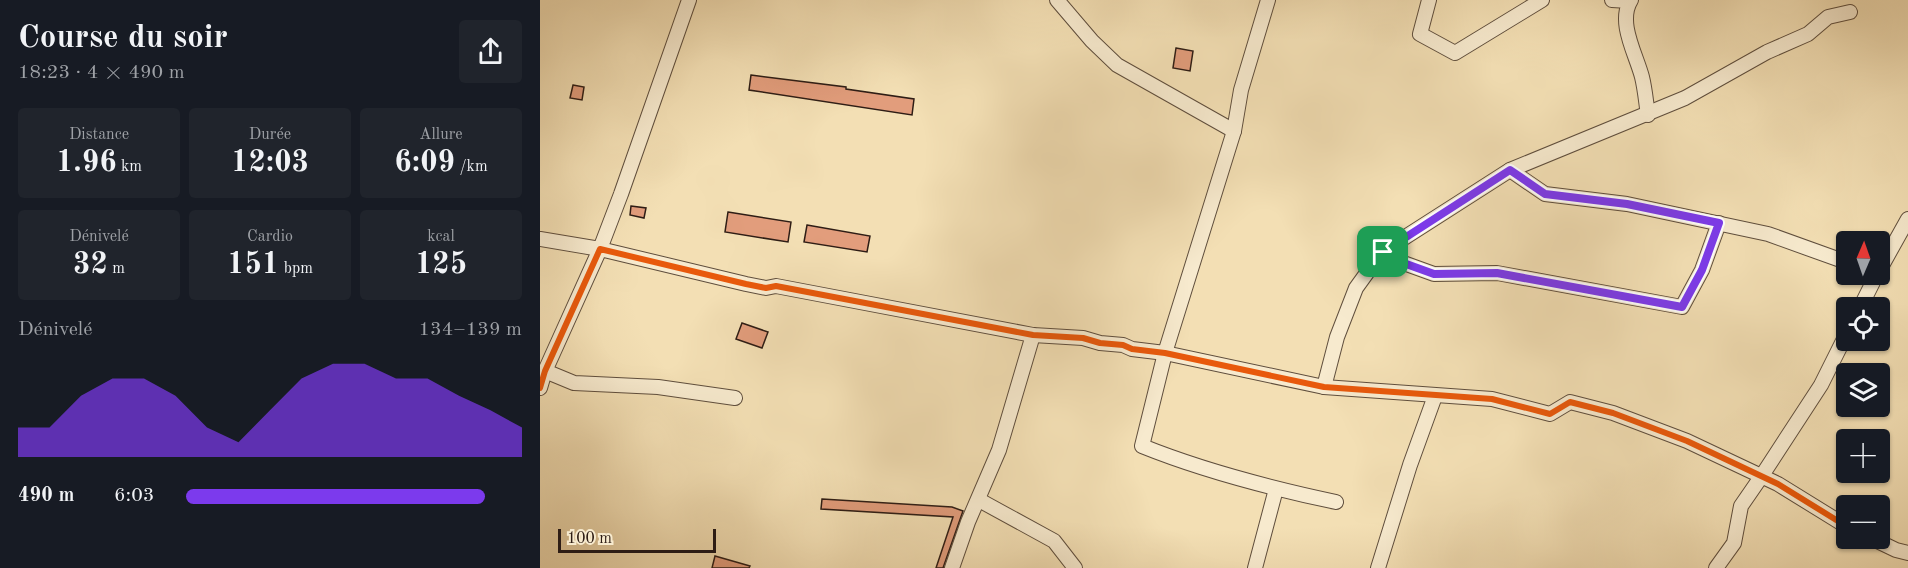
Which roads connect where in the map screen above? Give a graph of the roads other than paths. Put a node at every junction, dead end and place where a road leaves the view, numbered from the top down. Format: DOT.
graph roads {
  1 [pos="689,0"];
  2 [pos="1057,0"];
  3 [pos="1268,0"];
  4 [pos="1429,0"];
  5 [pos="1542,0"];
  6 [pos="1612,0"];
  7 [pos="1630,1"];
  8 [pos="1850,12"];
  9 [pos="1648,115"];
  10 [pos="1234,131"];
  11 [pos="1510,170"];
  12 [pos="1908,219"];
  13 [pos="1719,223"];
  14 [pos="540,239"];
  15 [pos="600,249"];
  16 [pos="1890,251"];
  17 [pos="1383,252"];
  18 [pos="1836,258"];
  19 [pos="1034,335"];
  20 [pos="1838,351"];
  21 [pos="1166,353"];
  22 [pos="545,371"];
  23 [pos="540,387"];
  24 [pos="1324,387"];
  25 [pos="1435,396"];
  26 [pos="735,398"];
  27 [pos="1761,477"];
  28 [pos="1276,489"];
  29 [pos="979,500"];
  30 [pos="1336,502"];
  31 [pos="1836,520"];
  32 [pos="1890,547"];
  33 [pos="1908,553"];
  34 [pos="952,568"];
  35 [pos="1075,568"];
  36 [pos="1255,568"];
  37 [pos="1378,568"];
  38 [pos="1716,568"];
  1 -- 15 [label="street"];
  2 -- 10 [label="street"];
  3 -- 10 [label="street"];
  4 -- 5 [label="street"];
  6 -- 7 [label="street"];
  7 -- 9 [label="street"];
  8 -- 9 [label="street"];
  9 -- 11 [label="street"];
  10 -- 21 [label="street"];
  11 -- 13 [label="street"];
  11 -- 17 [label="street"];
  12 -- 16 [label="street"];
  13 -- 17 [label="street"];
  13 -- 18 [label="street"];
  14 -- 15 [label="street"];
  15 -- 19 [label="street"];
  15 -- 22 [label="street"];
  17 -- 24 [label="street"];
  19 -- 21 [label="street"];
  19 -- 29 [label="street"];
  20 -- 27 [label="street"];
  21 -- 24 [label="street"];
  21 -- 28 [label="street"];
  22 -- 23 [label="street"];
  22 -- 26 [label="street"];
  24 -- 25 [label="street"];
  25 -- 27 [label="street"];
  25 -- 37 [label="street"];
  27 -- 31 [label="street"];
  27 -- 38 [label="street"];
  28 -- 30 [label="street"];
  28 -- 36 [label="street"];
  29 -- 34 [label="street"];
  29 -- 35 [label="street"];
  32 -- 33 [label="street"];
}
